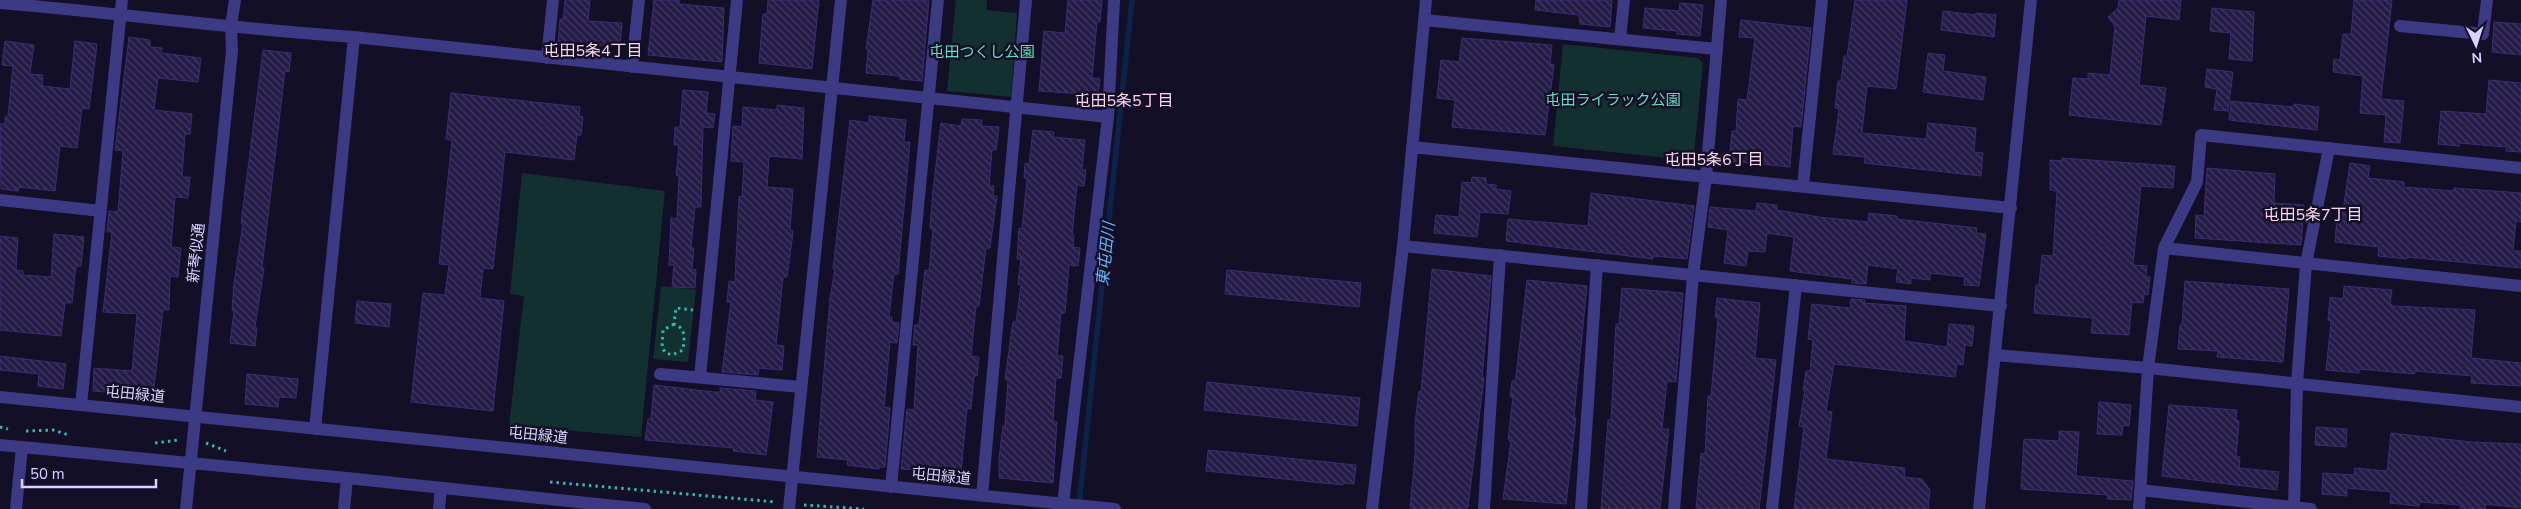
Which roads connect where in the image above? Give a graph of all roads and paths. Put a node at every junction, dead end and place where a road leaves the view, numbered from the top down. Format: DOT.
graph roads {
  1 [pos="122,0"];
  2 [pos="235,0"];
  3 [pos="553,0"];
  4 [pos="639,0"];
  5 [pos="737,0"];
  6 [pos="841,0"];
  7 [pos="938,0"];
  8 [pos="1026,0"];
  9 [pos="1114,0"];
  10 [pos="1426,0"];
  11 [pos="1624,0"];
  12 [pos="1721,0"];
  13 [pos="1822,0"];
  14 [pos="2031,0"];
  15 [pos="2487,0"];
  16 [pos="0,3"];
  17 [pos="121,14"];
  18 [pos="1424,20"];
  19 [pos="231,26"];
  20 [pos="2400,26"];
  21 [pos="354,37"];
  22 [pos="1620,39"];
  23 [pos="1716,49"];
  24 [pos="547,58"];
  25 [pos="632,66"];
  26 [pos="729,77"];
  27 [pos="832,88"];
  28 [pos="928,99"];
  29 [pos="1018,108"];
  30 [pos="1108,117"];
  31 [pos="1412,147"];
  32 [pos="2328,148"];
  33 [pos="2521,168"];
  34 [pos="1706,177"];
  35 [pos="1803,185"];
  36 [pos="0,200"];
  37 [pos="2011,208"];
  38 [pos="101,211"];
  39 [pos="1403,246"];
  40 [pos="2164,248"];
  41 [pos="1500,256"];
  42 [pos="2306,264"];
  43 [pos="1597,265"];
  44 [pos="1693,275"];
  45 [pos="1796,285"];
  46 [pos="2521,286"];
  47 [pos="2001,306"];
  48 [pos="696,310"];
  49 [pos="674,324"];
  50 [pos="1996,355"];
  51 [pos="2148,368"];
  52 [pos="660,374"];
  53 [pos="700,377"];
  54 [pos="2297,383"];
  55 [pos="801,387"];
  56 [pos="0,397"];
  57 [pos="81,405"];
  58 [pos="2521,407"];
  59 [pos="195,417"];
  60 [pos="316,429"];
  61 [pos="0,445"];
  62 [pos="22,447"];
  63 [pos="191,463"];
  64 [pos="793,477"];
  65 [pos="347,478"];
  66 [pos="891,487"];
  67 [pos="441,488"];
  68 [pos="2140,490"];
  69 [pos="982,496"];
  70 [pos="1073,505"];
  71 [pos="2294,508"];
  72 [pos="16,509"];
  73 [pos="186,509"];
  74 [pos="344,509"];
  75 [pos="439,509"];
  76 [pos="645,509"];
  77 [pos="789,509"];
  78 [pos="1115,509"];
  79 [pos="1372,509"];
  80 [pos="1484,509"];
  81 [pos="1581,509"];
  82 [pos="1674,509"];
  83 [pos="1772,509"];
  84 [pos="1979,509"];
  85 [pos="2139,509"];
  86 [pos="2311,509"];
  1 -- 17 [label="street"];
  2 -- 19 [label="street, 新琴似通"];
  3 -- 24 [label="street"];
  4 -- 25 [label="street"];
  5 -- 26 [label="street"];
  6 -- 27 [label="street"];
  7 -- 28 [label="street"];
  8 -- 29 [label="street"];
  9 -- 30 [label="street"];
  10 -- 18 [label="street"];
  11 -- 22 [label="street"];
  12 -- 23 [label="street"];
  13 -- 35 [label="street"];
  14 -- 37 [label="street"];
  15 -- 20 [label="street"];
  16 -- 17 [label="street"];
  17 -- 19 [label="street"];
  17 -- 38 [label="street"];
  18 -- 22 [label="street"];
  18 -- 31 [label="street"];
  19 -- 21 [label="street"];
  19 -- 59 [label="street, 新琴似通"];
  21 -- 24 [label="street"];
  21 -- 60 [label="street"];
  22 -- 23 [label="street"];
  23 -- 34 [label="street"];
  24 -- 25 [label="street"];
  25 -- 26 [label="street"];
  26 -- 27 [label="street"];
  26 -- 53 [label="street"];
  27 -- 28 [label="street"];
  27 -- 55 [label="street"];
  28 -- 29 [label="street"];
  28 -- 66 [label="street"];
  29 -- 30 [label="street"];
  29 -- 69 [label="street"];
  30 -- 70 [label="street"];
  31 -- 34 [label="street"];
  31 -- 39 [label="street"];
  32 -- 33 [label="street"];
  32 -- 40 [label="street"];
  32 -- 42 [label="street"];
  34 -- 35 [label="street"];
  34 -- 44 [label="street"];
  35 -- 37 [label="street"];
  36 -- 38 [label="street"];
  37 -- 47 [label="street"];
  38 -- 57 [label="street"];
  39 -- 41 [label="street"];
  39 -- 79 [label="street"];
  40 -- 42 [label="street"];
  40 -- 51 [label="street"];
  41 -- 43 [label="street"];
  41 -- 80 [label="street"];
  42 -- 46 [label="street"];
  42 -- 54 [label="street"];
  43 -- 44 [label="street"];
  43 -- 81 [label="street"];
  44 -- 45 [label="street"];
  44 -- 82 [label="street"];
  45 -- 47 [label="street"];
  45 -- 83 [label="street"];
  47 -- 50 [label="street"];
  48 -- 49 [label="path"];
  49 -- 49 [label="path"];
  50 -- 51 [label="street"];
  50 -- 84 [label="street"];
  51 -- 54 [label="street"];
  51 -- 68 [label="street"];
  52 -- 53 [label="street"];
  53 -- 55 [label="street"];
  54 -- 58 [label="street"];
  54 -- 71 [label="street"];
  55 -- 64 [label="street"];
  56 -- 57 [label="street, 屯田緑道"];
  57 -- 59 [label="street, 屯田緑道"];
  59 -- 60 [label="street, 屯田緑道"];
  59 -- 63 [label="street, 新琴似通"];
  60 -- 64 [label="street, 屯田緑道"];
  61 -- 62 [label="street"];
  62 -- 63 [label="street"];
  62 -- 72 [label="street"];
  63 -- 65 [label="street"];
  63 -- 73 [label="street, 新琴似通"];
  64 -- 66 [label="street, 屯田緑道"];
  64 -- 77 [label="street"];
  65 -- 67 [label="street"];
  65 -- 74 [label="street"];
  66 -- 69 [label="street, 屯田緑道"];
  67 -- 75 [label="street"];
  67 -- 76 [label="street"];
  68 -- 71 [label="street"];
  68 -- 85 [label="street"];
  69 -- 70 [label="street, 屯田緑道"];
  70 -- 78 [label="street, 屯田緑道"];
  71 -- 86 [label="street"];
}
